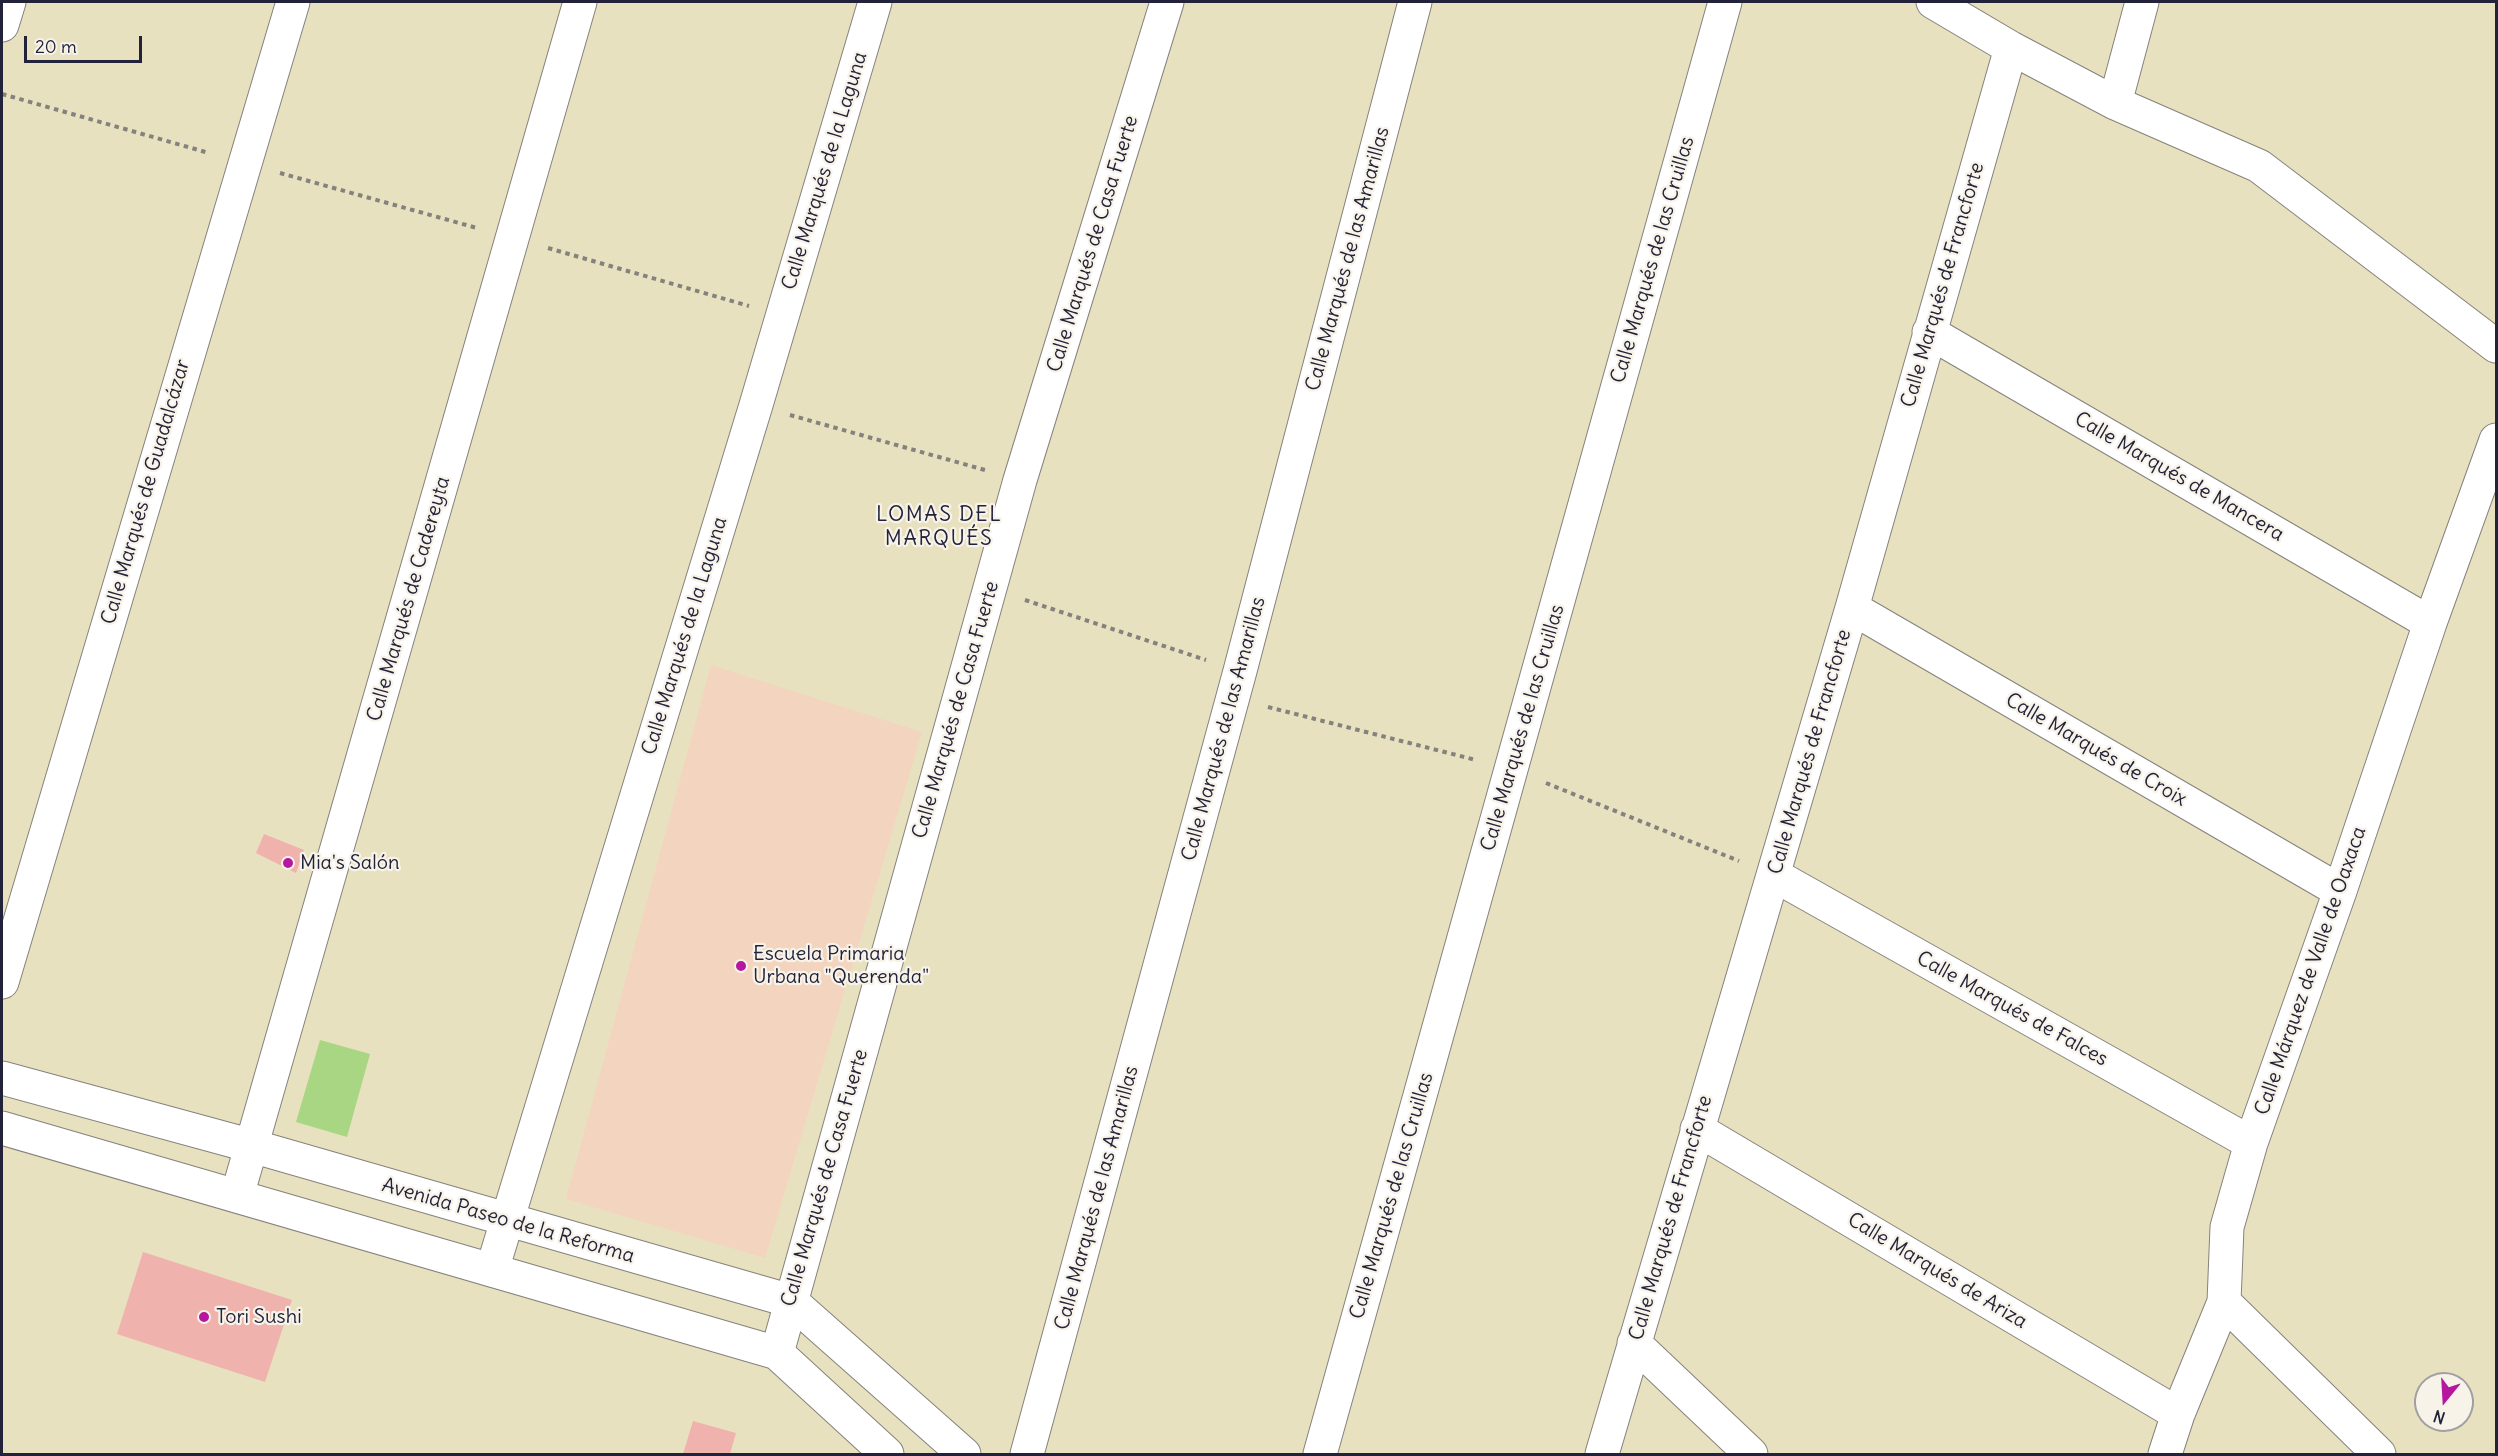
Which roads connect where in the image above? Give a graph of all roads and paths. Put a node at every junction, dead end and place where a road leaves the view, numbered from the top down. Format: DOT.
graph roads {
  1 [pos="9,2"];
  2 [pos="293,2"];
  3 [pos="580,2"];
  4 [pos="875,2"];
  5 [pos="1167,2"];
  6 [pos="1415,2"];
  7 [pos="1725,2"];
  8 [pos="1933,2"];
  9 [pos="2142,2"];
  10 [pos="2,25"];
  11 [pos="2011,48"];
  12 [pos="2115,103"];
  13 [pos="512,238"];
  14 [pos="781,315"];
  15 [pos="1929,332"];
  16 [pos="2496,346"];
  17 [pos="756,405"];
  18 [pos="2496,440"];
  19 [pos="1020,480"];
  20 [pos="990,588"];
  21 [pos="1852,608"];
  22 [pos="2430,622"];
  23 [pos="1240,671"];
  24 [pos="1774,874"];
  25 [pos="2340,891"];
  26 [pos="2,982"];
  27 [pos="2,1078"];
  28 [pos="2,1128"];
  29 [pos="1697,1129"];
  30 [pos="2251,1143"];
  31 [pos="252,1146"];
  32 [pos="237,1196"];
  33 [pos="507,1221"];
  34 [pos="492,1270"];
  35 [pos="791,1301"];
  36 [pos="2224,1302"];
  37 [pos="1634,1343"];
  38 [pos="777,1353"];
  39 [pos="2178,1414"];
  40 [pos="887,1455"];
  41 [pos="964,1455"];
  42 [pos="1027,1455"];
  43 [pos="1320,1455"];
  44 [pos="1602,1455"];
  45 [pos="1751,1455"];
  46 [pos="2164,1455"];
  47 [pos="2379,1455"];
  1 -- 10 [label="street"];
  2 -- 26 [label="street, Calle Marqués de Guadalcázar"];
  3 -- 13 [label="street, Calle Marqués de Cadereyta"];
  4 -- 14 [label="street, Calle Marqués de la Laguna"];
  5 -- 19 [label="street, Calle Marqués de Casa Fuerte"];
  6 -- 23 [label="street, Calle Marqués de las Amarillas"];
  7 -- 43 [label="street, Calle Marqués de las Cruillas"];
  8 -- 11 [label="street"];
  9 -- 12 [label="street"];
  11 -- 12 [label="street"];
  11 -- 15 [label="street, Calle Marqués de Francforte"];
  12 -- 16 [label="street"];
  13 -- 14 [label="path"];
  13 -- 31 [label="street, Calle Marqués de Cadereyta"];
  14 -- 17 [label="street, Calle Marqués de la Laguna"];
  15 -- 21 [label="street, Calle Marqués de Francforte"];
  15 -- 22 [label="street, Calle Marqués de Mancera"];
  17 -- 19 [label="path"];
  17 -- 33 [label="street, Calle Marqués de la Laguna"];
  18 -- 22 [label="street, Calle Márquez de Valle de Oaxaca"];
  19 -- 20 [label="street, Calle Marqués de Casa Fuerte"];
  20 -- 23 [label="path"];
  20 -- 35 [label="street, Calle Marqués de Casa Fuerte"];
  21 -- 24 [label="street, Calle Marqués de Francforte"];
  21 -- 25 [label="street, Calle Marqués de Croix"];
  22 -- 25 [label="street, Calle Márquez de Valle de Oaxaca"];
  23 -- 42 [label="street, Calle Marqués de las Amarillas"];
  24 -- 29 [label="street, Calle Marqués de Francforte"];
  24 -- 30 [label="street, Calle Marqués de Falces"];
  25 -- 30 [label="street, Calle Márquez de Valle de Oaxaca"];
  27 -- 31 [label="street, Avenida Paseo de la Reforma"];
  28 -- 32 [label="street"];
  29 -- 37 [label="street, Calle Marqués de Francforte"];
  29 -- 39 [label="street, Calle Marqués de Ariza"];
  30 -- 36 [label="street, Calle Márquez de Valle de Oaxaca"];
  31 -- 32 [label="street, Calle Marqués de Cadereyta"];
  31 -- 33 [label="street, Avenida Paseo de la Reforma"];
  32 -- 34 [label="street"];
  33 -- 34 [label="street, Calle Marqués de la Laguna"];
  33 -- 35 [label="street, Avenida Paseo de la Reforma"];
  34 -- 38 [label="street"];
  35 -- 38 [label="street, Calle Marqués de Casa Fuerte"];
  35 -- 41 [label="street, Avenida Paseo de la Reforma"];
  36 -- 39 [label="street"];
  36 -- 47 [label="street"];
  37 -- 44 [label="street, Calle Marqués de Francforte"];
  37 -- 45 [label="street"];
  38 -- 40 [label="street"];
  39 -- 46 [label="street"];
}
